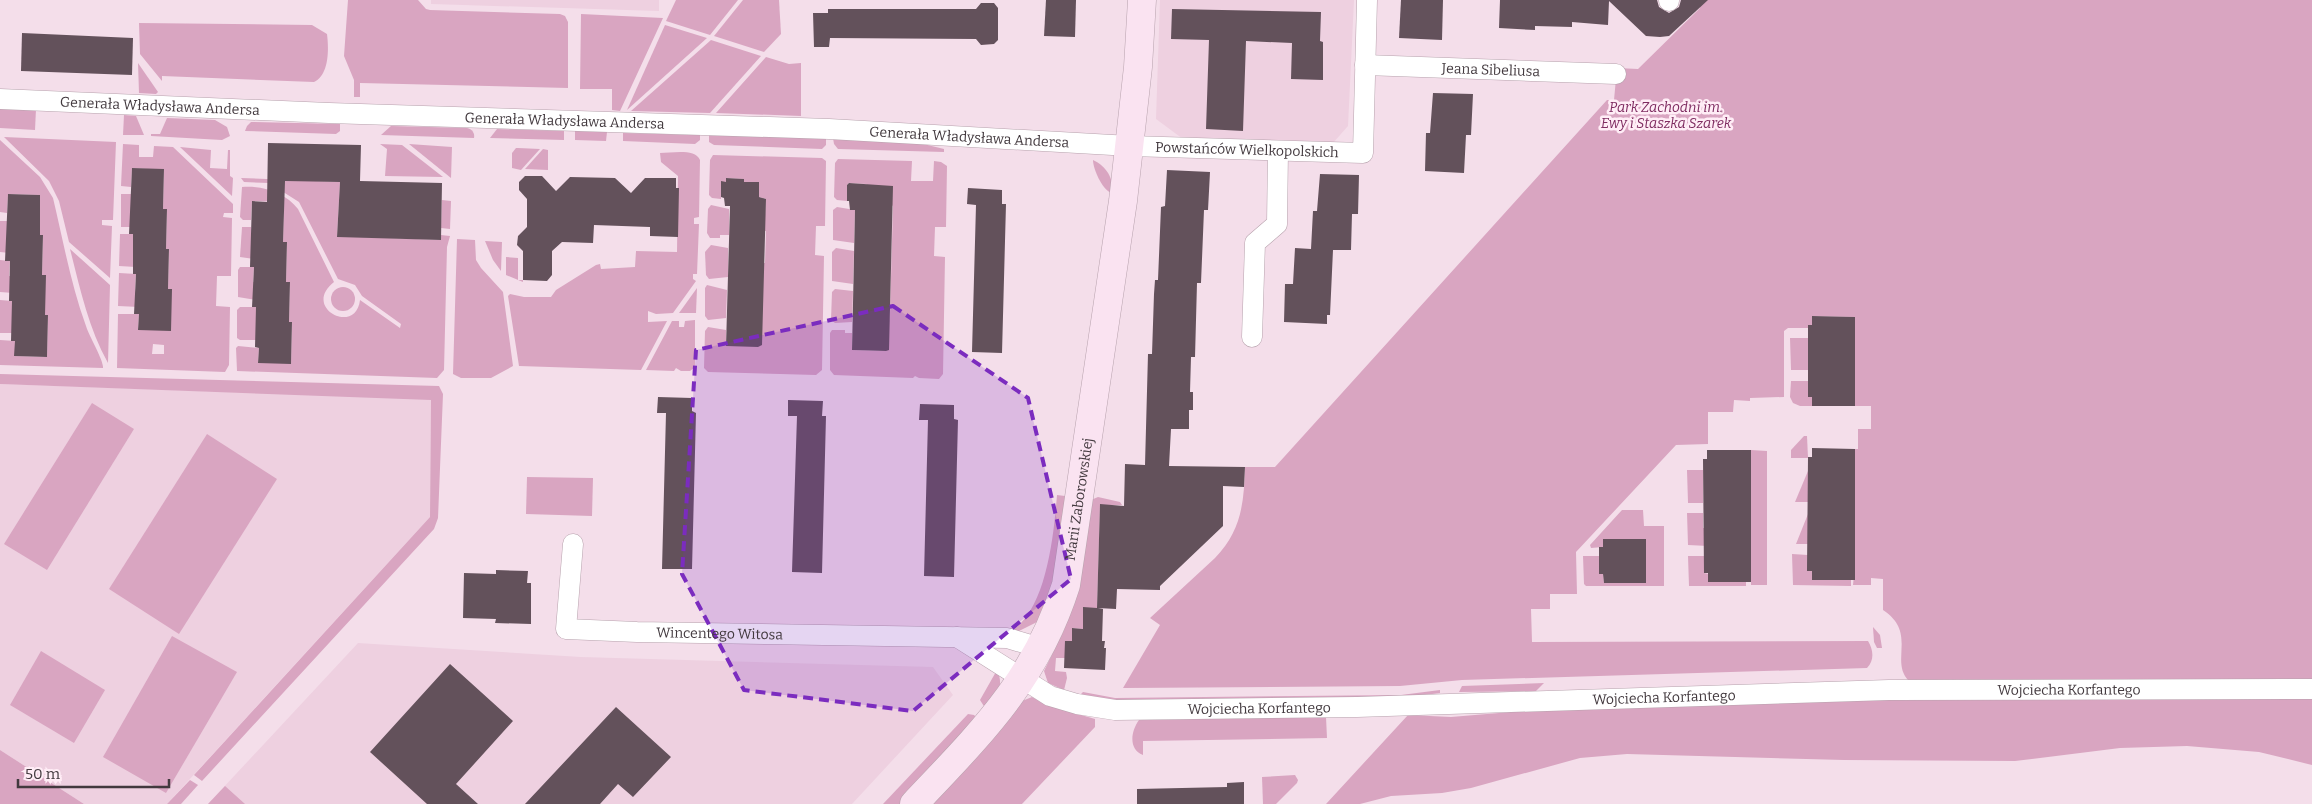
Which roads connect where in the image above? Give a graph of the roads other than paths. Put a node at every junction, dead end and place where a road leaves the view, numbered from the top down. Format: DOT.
graph roads {
  1 [pos="1142,0"];
  2 [pos="1367,0"];
  3 [pos="1365,65"];
  4 [pos="1616,74"];
  5 [pos="0,99"];
  6 [pos="1130,146"];
  7 [pos="1278,151"];
  8 [pos="1252,337"];
  9 [pos="573,544"];
  10 [pos="957,637"];
  11 [pos="1041,648"];
  12 [pos="1023,678"];
  13 [pos="2312,689"];
  14 [pos="914,804"];
  1 -- 6 [label="street, Marii Zaborowskiej"];
  2 -- 3 [label="street"];
  3 -- 4 [label="street, Jeana Sibeliusa"];
  3 -- 7 [label="street, Powstańców Wielkopolskich"];
  5 -- 6 [label="street, Generała Władysława Andersa"];
  6 -- 7 [label="street, Powstańców Wielkopolskich"];
  6 -- 11 [label="street, Marii Zaborowskiej"];
  7 -- 8 [label="street"];
  9 -- 10 [label="street, Wincentego Witosa"];
  10 -- 11 [label="street, Wincentego Witosa"];
  10 -- 12 [label="street"];
  11 -- 12 [label="street, Marii Zaborowskiej"];
  12 -- 13 [label="street, Wojciecha Korfantego"];
  12 -- 14 [label="street, Marii Zaborowskiej"];
}
